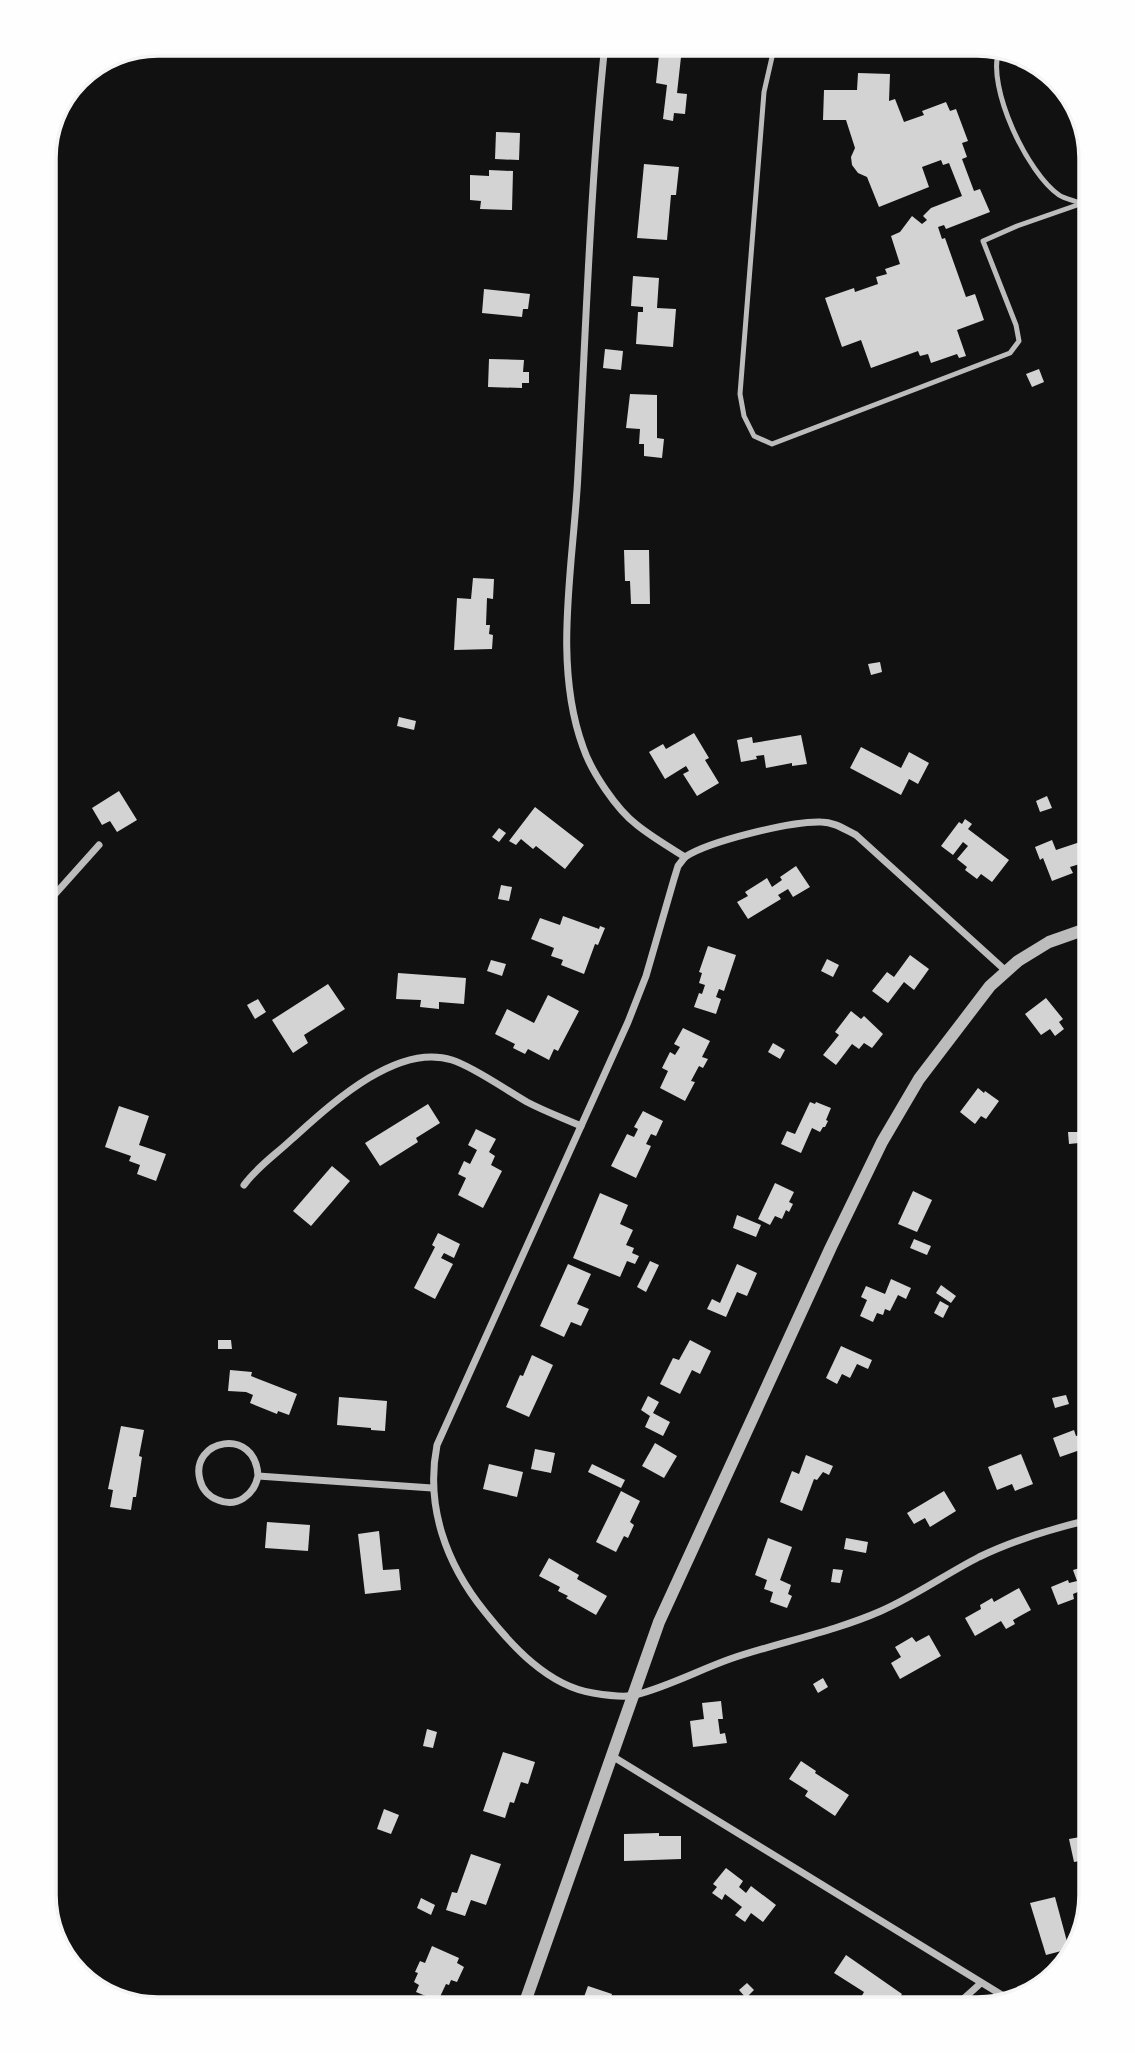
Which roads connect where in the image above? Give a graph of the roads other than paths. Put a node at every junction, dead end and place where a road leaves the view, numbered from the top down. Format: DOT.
graph roads {
  1 [pos="604,56"];
  2 [pos="772,56"];
  3 [pos="998,58"];
  4 [pos="1079,202"];
  5 [pos="1079,204"];
  6 [pos="99,845"];
  7 [pos="685,857"];
  8 [pos="56,893"];
  9 [pos="1079,931"];
  10 [pos="1006,971"];
  11 [pos="581,1126"];
  12 [pos="244,1185"];
  13 [pos="258,1476"];
  14 [pos="432,1488"];
  15 [pos="1079,1523"];
  16 [pos="633,1696"];
  17 [pos="612,1756"];
  18 [pos="981,1983"];
  19 [pos="1000,1994"];
  20 [pos="527,1997"];
  21 [pos="965,1997"];
  1 -- 7 [label="street"];
  2 -- 5 [label="lane"];
  3 -- 4 [label="lane"];
  6 -- 8 [label="street"];
  7 -- 10 [label="street"];
  7 -- 11 [label="street"];
  9 -- 10 [label="street"];
  10 -- 16 [label="street"];
  11 -- 12 [label="street"];
  11 -- 14 [label="street"];
  13 -- 13 [label="street"];
  13 -- 14 [label="street"];
  14 -- 16 [label="street"];
  15 -- 16 [label="street"];
  16 -- 17 [label="street"];
  17 -- 18 [label="street"];
  17 -- 20 [label="street"];
  18 -- 19 [label="street"];
  18 -- 21 [label="street"];
}
